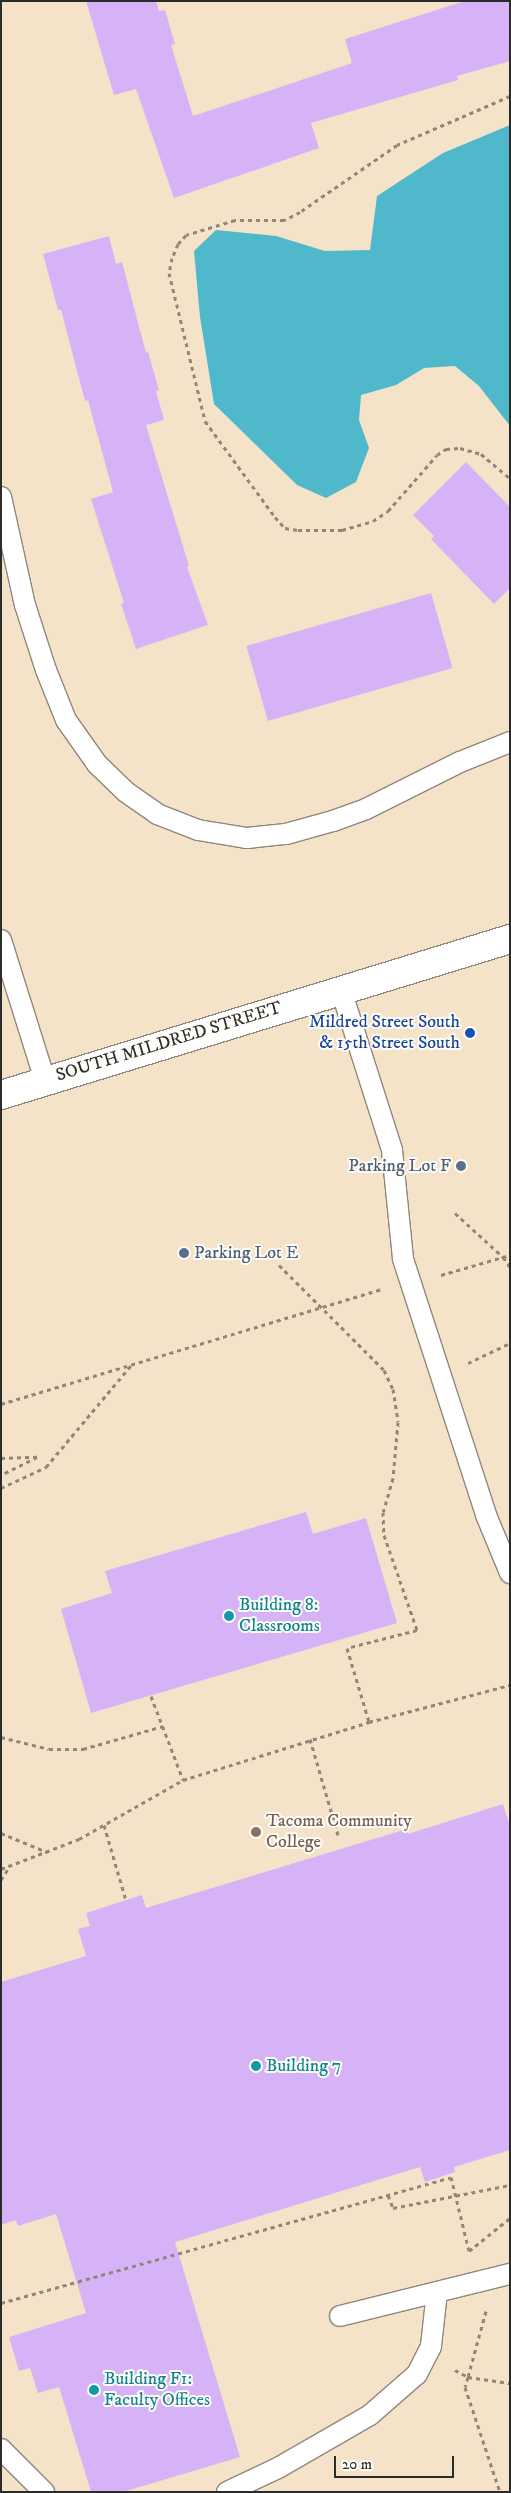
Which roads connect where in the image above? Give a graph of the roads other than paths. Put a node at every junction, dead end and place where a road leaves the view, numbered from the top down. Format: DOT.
graph roads {
  1 [pos="1,496"];
  2 [pos="510,742"];
  3 [pos="510,940"];
  4 [pos="3,950"];
  5 [pos="341,990"];
  6 [pos="45,1080"];
  7 [pos="1,1095"];
  8 [pos="510,1573"];
  9 [pos="510,2274"];
  10 [pos="437,2292"];
  11 [pos="340,2316"];
  12 [pos="1,2449"];
  13 [pos="44,2492"];
  14 [pos="227,2492"];
  1 -- 2 [label="lane"];
  3 -- 5 [label="main road, SOUTH MILDRED STREET"];
  4 -- 6 [label="lane"];
  5 -- 6 [label="main road, SOUTH MILDRED STREET"];
  5 -- 8 [label="lane"];
  6 -- 7 [label="main road, SOUTH MILDRED STREET"];
  9 -- 10 [label="lane"];
  10 -- 11 [label="lane"];
  10 -- 14 [label="lane"];
  12 -- 13 [label="lane"];
}
